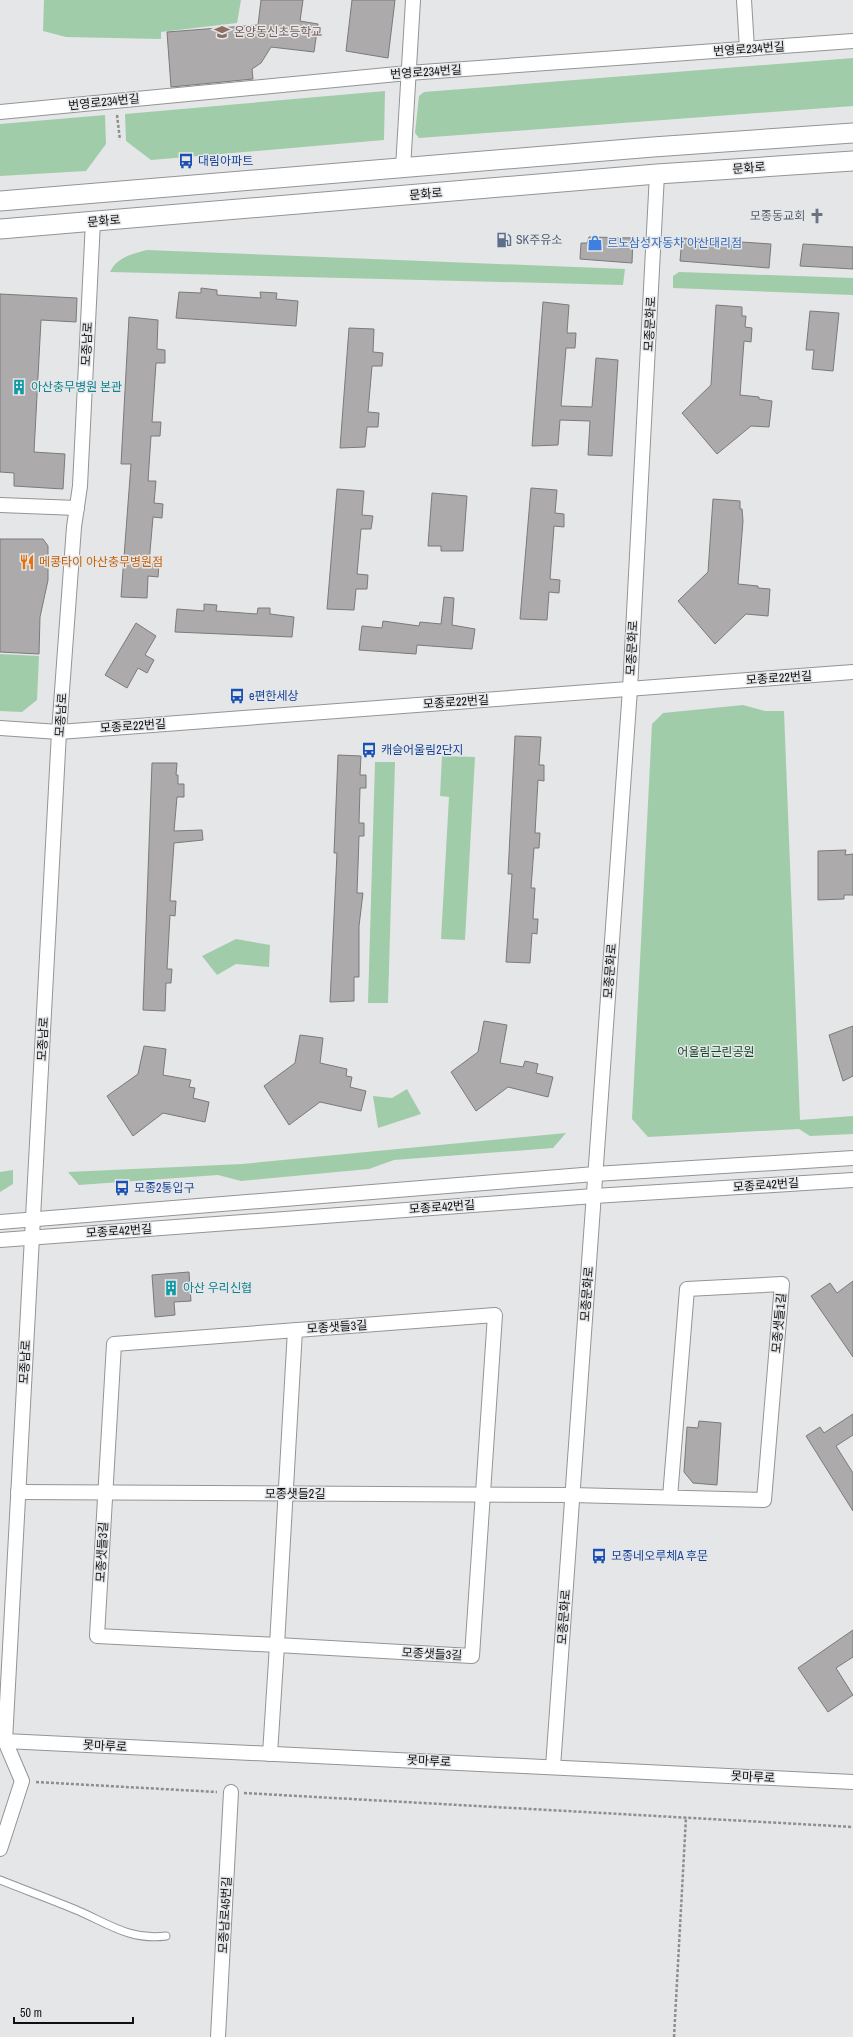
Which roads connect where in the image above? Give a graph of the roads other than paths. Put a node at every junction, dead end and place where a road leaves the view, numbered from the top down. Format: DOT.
graph roads {
  1 [pos="413,0"];
  2 [pos="744,0"];
  3 [pos="853,41"];
  4 [pos="747,49"];
  5 [pos="408,73"];
  6 [pos="0,112"];
  7 [pos="853,134"];
  8 [pos="853,161"];
  9 [pos="403,168"];
  10 [pos="658,174"];
  11 [pos="0,201"];
  12 [pos="93,222"];
  13 [pos="0,228"];
  14 [pos="0,505"];
  15 [pos="77,508"];
  16 [pos="853,672"];
  17 [pos="630,689"];
  18 [pos="0,728"];
  19 [pos="60,732"];
  20 [pos="853,1158"];
  21 [pos="595,1174"];
  22 [pos="853,1180"];
  23 [pos="594,1196"];
  24 [pos="33,1220"];
  25 [pos="0,1222"];
  26 [pos="32,1238"];
  27 [pos="0,1240"];
  28 [pos="295,1330"];
  29 [pos="18,1492"];
  30 [pos="105,1493"];
  31 [pos="286,1494"];
  32 [pos="483,1495"];
  33 [pos="572,1495"];
  34 [pos="670,1497"];
  35 [pos="277,1645"];
  36 [pos="5,1741"];
  37 [pos="270,1754"];
  38 [pos="553,1767"];
  39 [pos="853,1782"];
  40 [pos="231,1792"];
  41 [pos="0,1849"];
  42 [pos="0,1880"];
  43 [pos="166,1936"];
  44 [pos="218,2037"];
  1 -- 5 [label="street"];
  2 -- 4 [label="street"];
  3 -- 4 [label="street, 번영로234번길"];
  4 -- 5 [label="street, 번영로234번길"];
  5 -- 6 [label="street, 번영로234번길"];
  5 -- 9 [label="street"];
  7 -- 9 [label="main road"];
  8 -- 10 [label="main road, 문화로"];
  9 -- 11 [label="main road"];
  10 -- 12 [label="main road, 문화로"];
  10 -- 17 [label="street, 모종문화로"];
  12 -- 13 [label="main road, 문화로"];
  12 -- 15 [label="street, 모종남로"];
  14 -- 15 [label="street"];
  15 -- 19 [label="street, 모종남로"];
  16 -- 17 [label="street, 모종로22번길"];
  17 -- 19 [label="street, 모종로22번길"];
  17 -- 21 [label="street, 모종문화로"];
  18 -- 19 [label="street, 모종로22번길"];
  19 -- 24 [label="street, 모종남로"];
  20 -- 21 [label="street, 모종로42번길"];
  21 -- 23 [label="street, 모종문화로"];
  21 -- 24 [label="street, 모종로42번길"];
  22 -- 23 [label="street, 모종로42번길"];
  23 -- 26 [label="street, 모종로42번길"];
  23 -- 33 [label="street, 모종문화로"];
  24 -- 25 [label="street, 모종로42번길"];
  24 -- 26 [label="street, 모종남로"];
  26 -- 27 [label="street, 모종로42번길"];
  26 -- 29 [label="street, 모종남로"];
  28 -- 30 [label="street, 모종샛들3길"];
  28 -- 31 [label="street"];
  28 -- 32 [label="street, 모종샛들3길"];
  29 -- 30 [label="street, 모종샛들2길"];
  29 -- 36 [label="street, 모종남로"];
  30 -- 31 [label="street, 모종샛들2길"];
  30 -- 35 [label="street, 모종샛들3길"];
  31 -- 32 [label="street, 모종샛들2길"];
  31 -- 35 [label="street"];
  32 -- 33 [label="street, 모종샛들2길"];
  32 -- 35 [label="street, 모종샛들3길"];
  33 -- 34 [label="street, 모종샛들1길"];
  33 -- 38 [label="street, 모종문화로"];
  34 -- 34 [label="street, 모종샛들1길"];
  35 -- 37 [label="street"];
  36 -- 37 [label="street, 못마루로"];
  36 -- 41 [label="street, 모종남로"];
  37 -- 38 [label="street, 못마루로"];
  38 -- 39 [label="street, 못마루로"];
  40 -- 44 [label="street, 모종남로45번길"];
  42 -- 43 [label="lane"];
}
